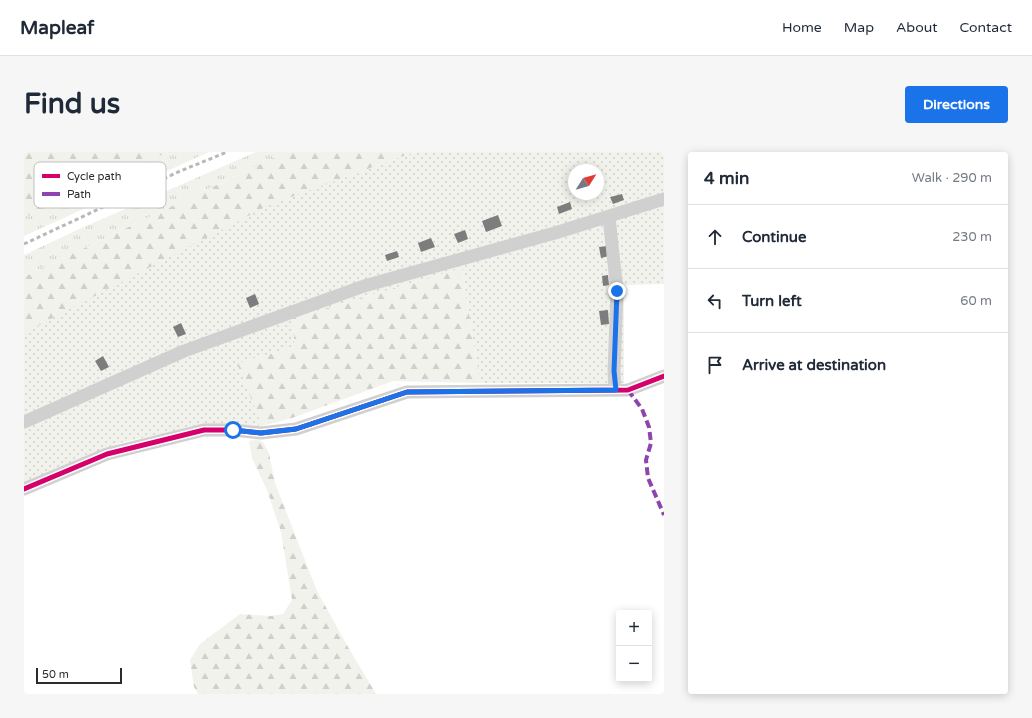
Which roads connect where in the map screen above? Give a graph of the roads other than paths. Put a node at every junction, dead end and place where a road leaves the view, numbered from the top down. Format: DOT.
graph roads {
  1 [pos="664,199"];
  2 [pos="609,216"];
  3 [pos="664,376"];
  4 [pos="616,390"];
  5 [pos="24,422"];
  6 [pos="24,489"];
  1 -- 2 [label="street"];
  2 -- 4 [label="street"];
  2 -- 5 [label="street"];
  3 -- 4 [label="street"];
  4 -- 6 [label="street"];
}
